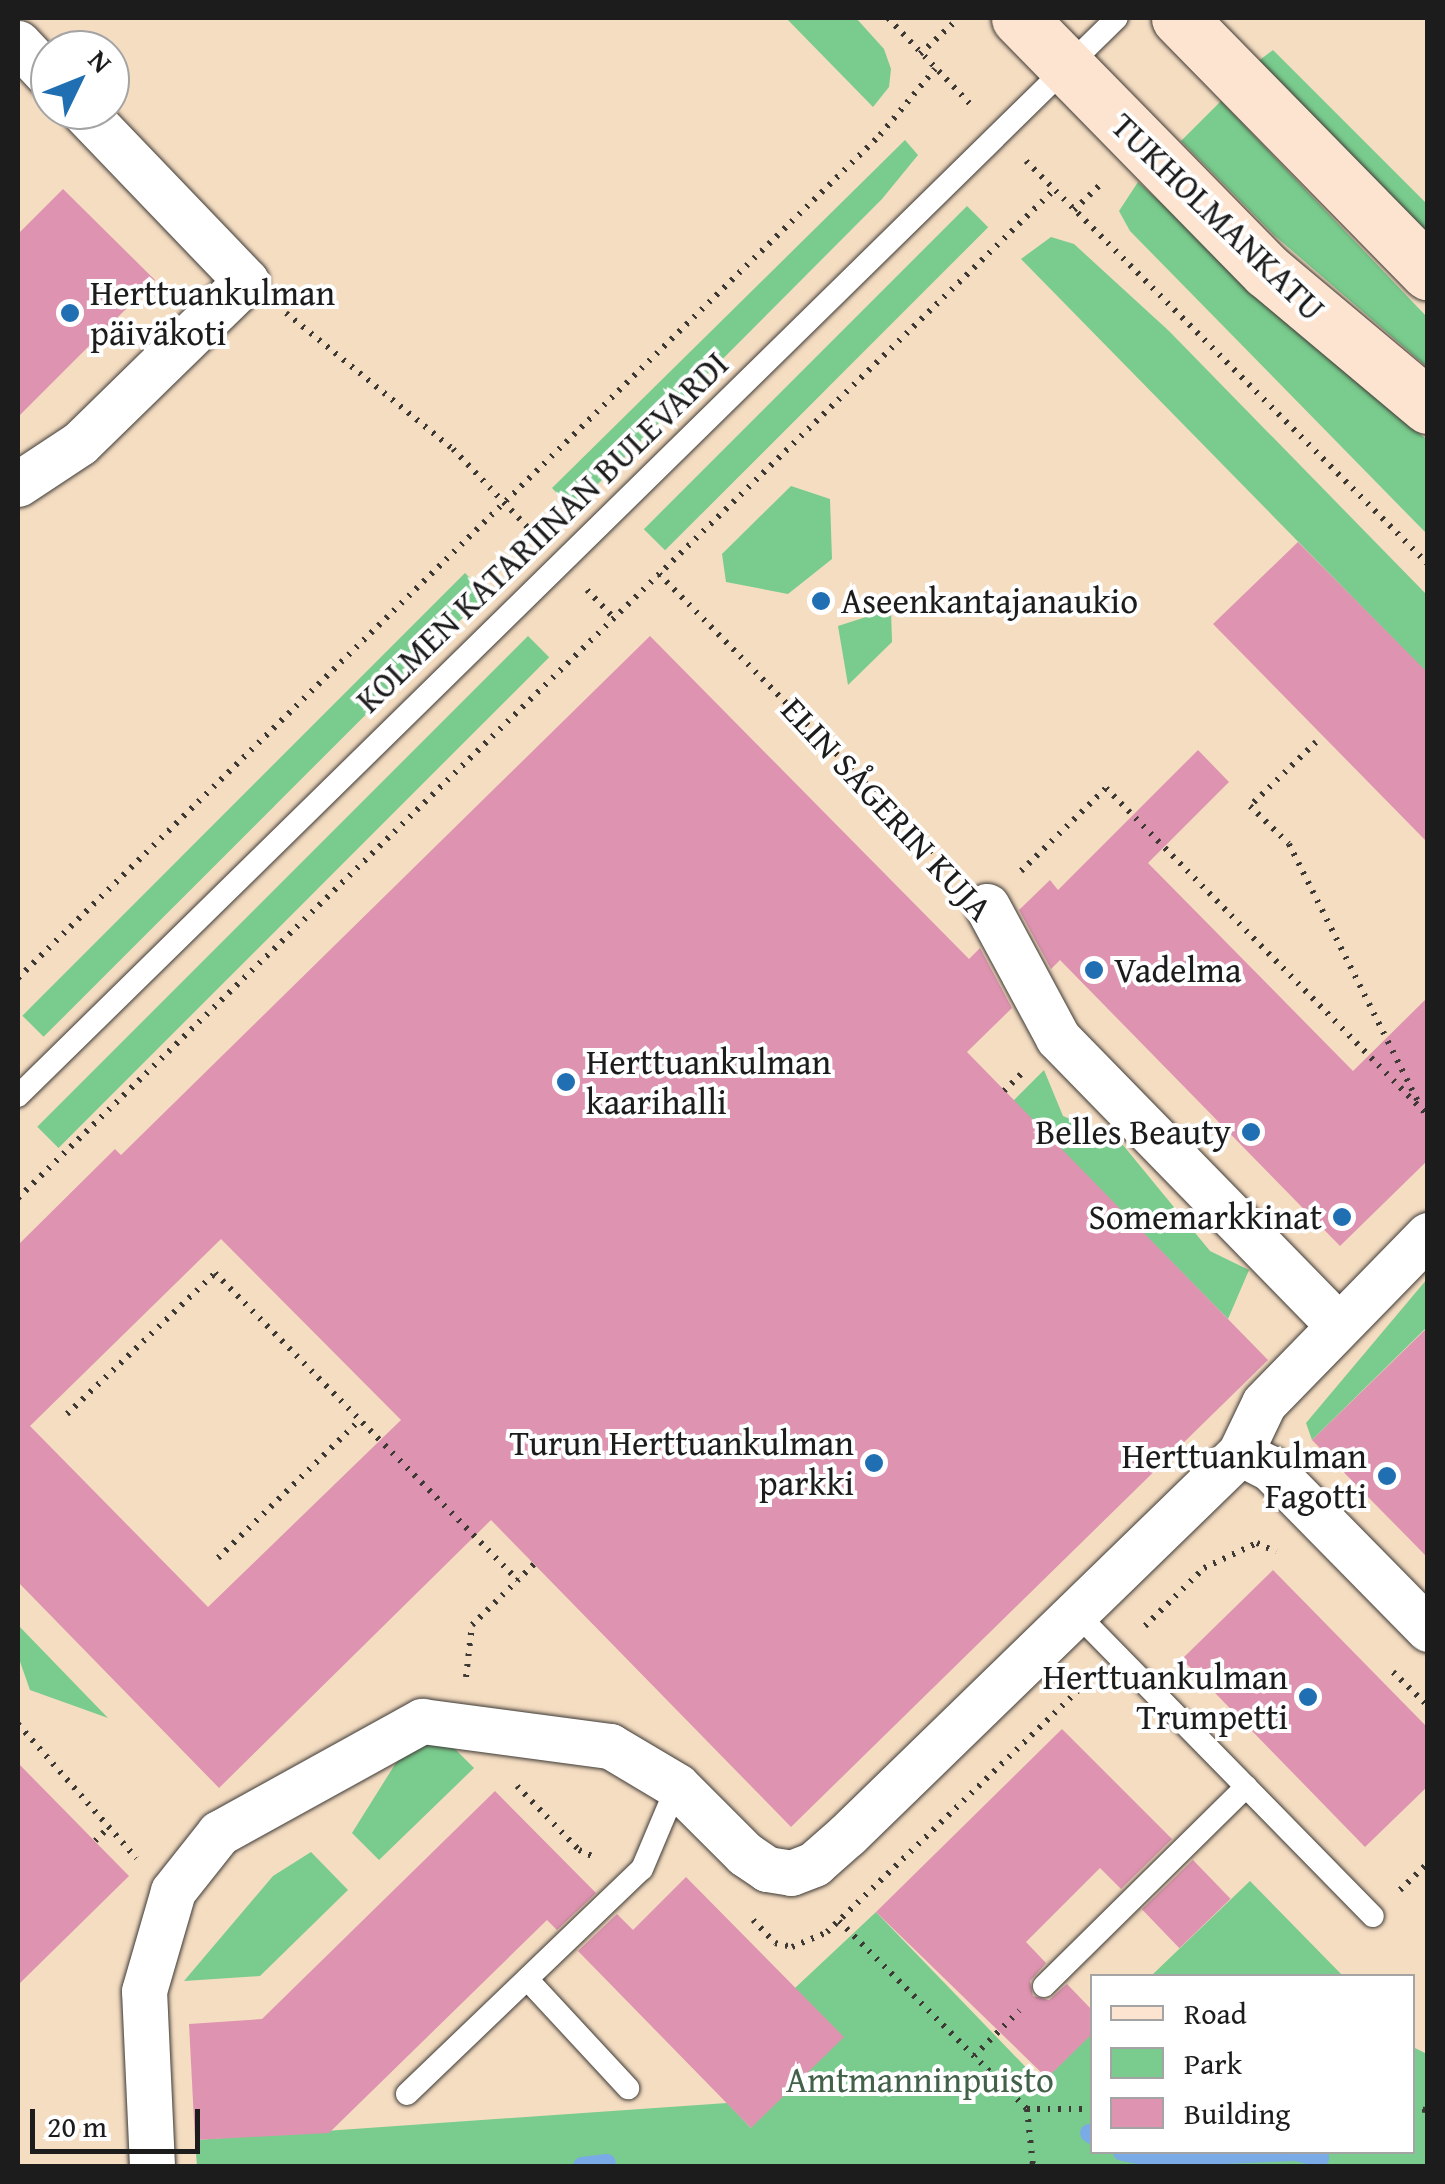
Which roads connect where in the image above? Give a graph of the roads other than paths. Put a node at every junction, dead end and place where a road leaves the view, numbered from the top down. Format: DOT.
graph roads {
  1 [pos="1019,18"];
  2 [pos="1116,18"];
  3 [pos="1179,18"];
  4 [pos="1066,67"];
  5 [pos="101,130"];
  6 [pos="1428,272"];
  7 [pos="1428,406"];
  8 [pos="18,484"];
  9 [pos="986,906"];
  10 [pos="18,1096"];
  11 [pos="1428,1235"];
  12 [pos="1337,1324"];
  13 [pos="1240,1453"];
  14 [pos="1074,1611"];
  15 [pos="1428,1629"];
  16 [pos="677,1786"];
  17 [pos="1246,1787"];
  18 [pos="1373,1916"];
  19 [pos="526,1979"];
  20 [pos="1044,1986"];
  21 [pos="628,2088"];
  22 [pos="407,2094"];
  23 [pos="152,2166"];
  1 -- 4 [label="main road, TUKHOLMANKATU"];
  2 -- 4 [label="lane, KOLMEN KATARIINAN BULEVARDI"];
  3 -- 6 [label="main road"];
  4 -- 7 [label="main road, TUKHOLMANKATU"];
  4 -- 10 [label="lane, KOLMEN KATARIINAN BULEVARDI"];
  5 -- 8 [label="street"];
  9 -- 12 [label="street, ELIN SÅGERIN KUJA"];
  11 -- 12 [label="street"];
  12 -- 13 [label="street"];
  13 -- 14 [label="street"];
  13 -- 15 [label="street"];
  14 -- 16 [label="street"];
  14 -- 17 [label="lane"];
  16 -- 19 [label="lane"];
  16 -- 23 [label="street"];
  17 -- 18 [label="lane"];
  17 -- 20 [label="lane"];
  19 -- 21 [label="lane"];
  19 -- 22 [label="lane"];
}
